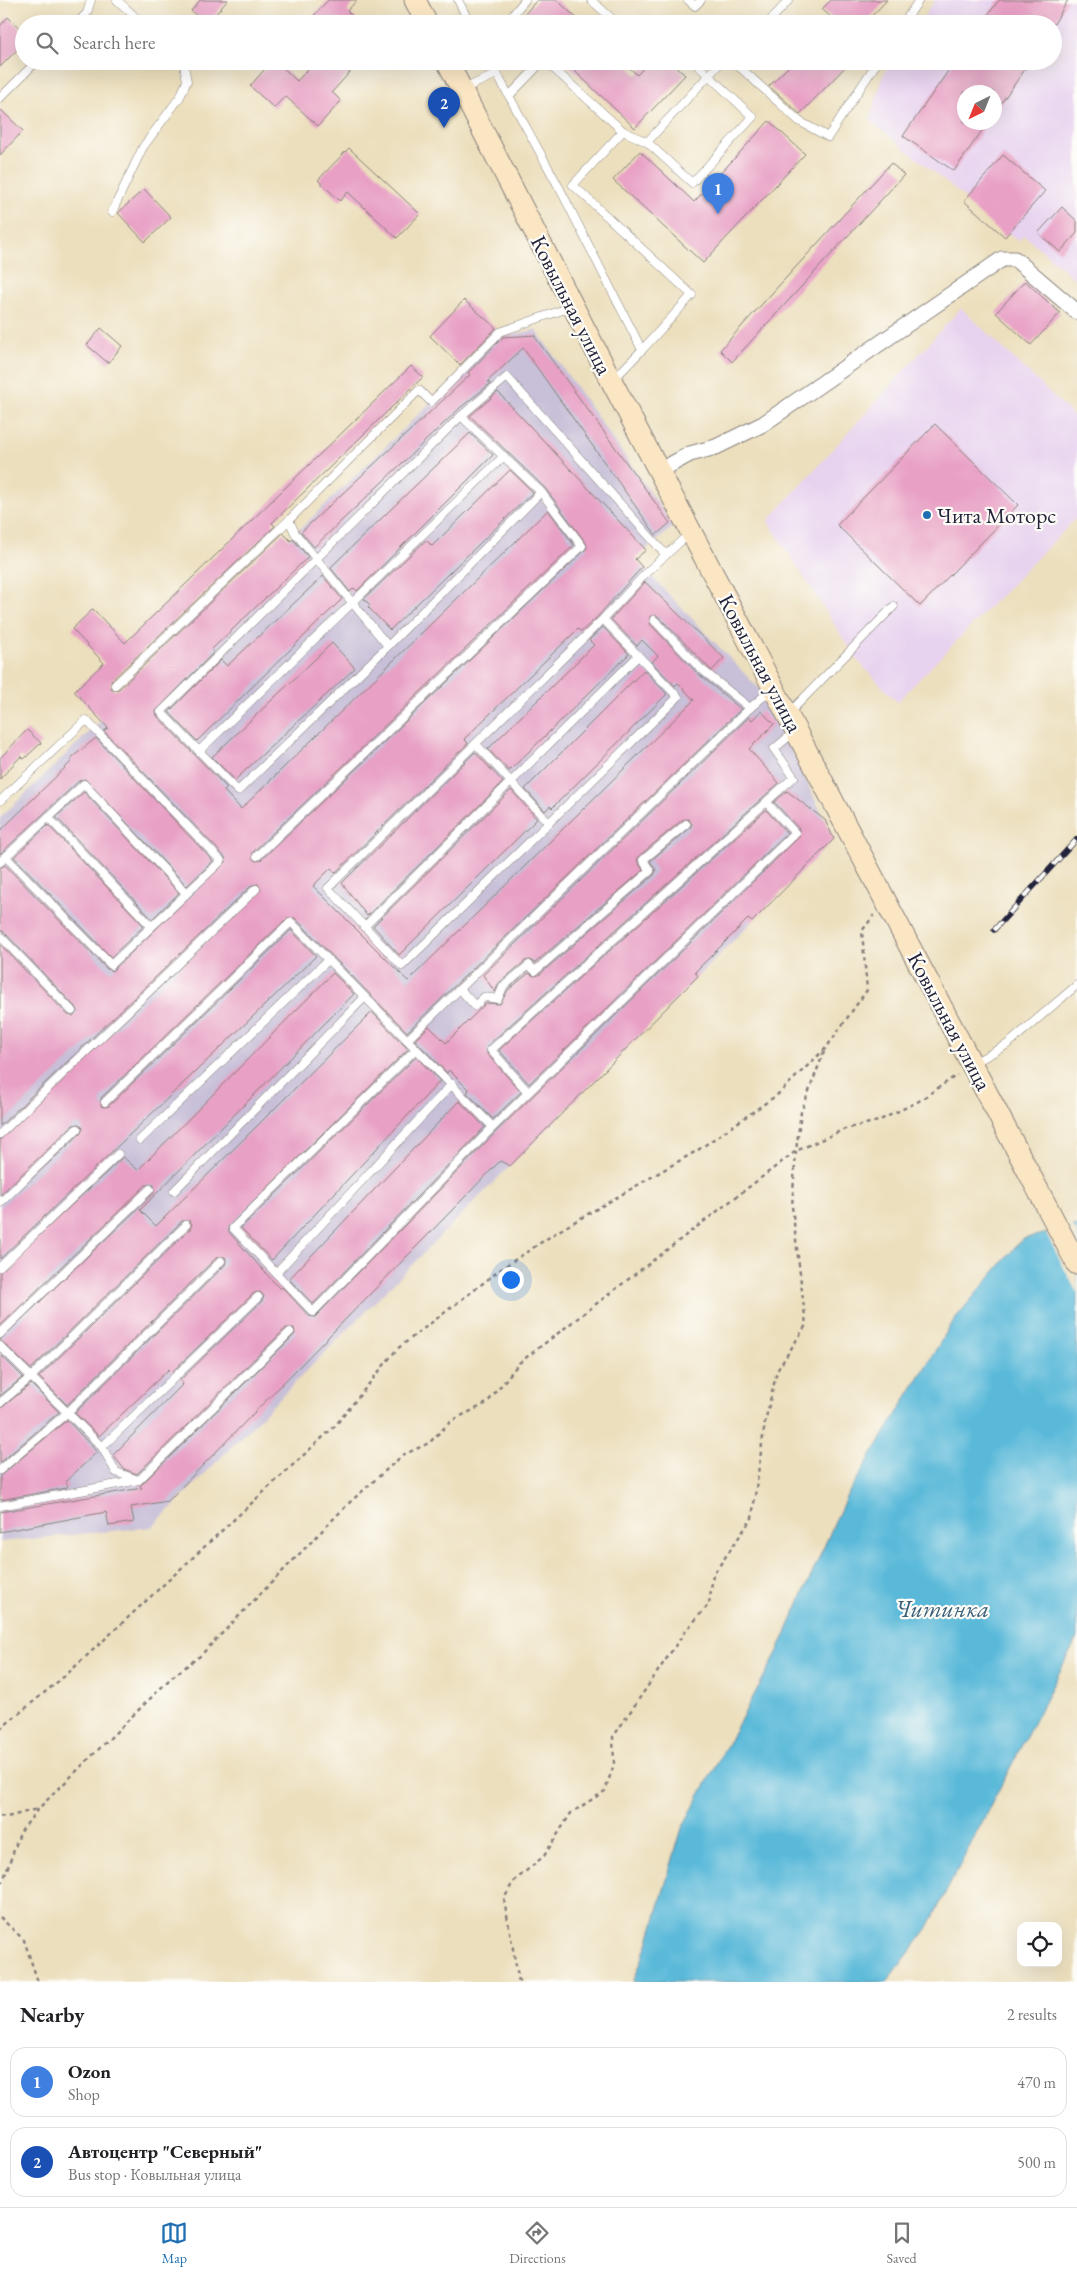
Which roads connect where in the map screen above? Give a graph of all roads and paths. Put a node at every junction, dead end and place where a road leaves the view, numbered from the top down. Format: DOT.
graph roads {
  1 [pos="91,0"];
  2 [pos="117,0"];
  3 [pos="415,0"];
  4 [pos="458,0"];
  5 [pos="525,0"];
  6 [pos="591,0"];
  7 [pos="688,0"];
  8 [pos="701,0"];
  9 [pos="789,0"];
  10 [pos="919,0"];
  11 [pos="85,15"];
  12 [pos="133,15"];
  13 [pos="422,15"];
  14 [pos="466,15"];
  15 [pos="512,15"];
  16 [pos="608,15"];
  17 [pos="775,15"];
  18 [pos="909,15"];
  19 [pos="28,70"];
  20 [pos="185,70"];
  21 [pos="451,70"];
  22 [pos="495,70"];
  23 [pos="535,70"];
  24 [pos="554,70"];
  25 [pos="703,70"];
  26 [pos="713,70"];
  27 [pos="743,70"];
  28 [pos="872,70"];
  29 [pos="497,74"];
  30 [pos="708,75"];
  31 [pos="461,90"];
  32 [pos="509,96"];
  33 [pos="0,98"];
  34 [pos="623,131"];
  35 [pos="647,142"];
  36 [pos="573,185"];
  37 [pos="561,191"];
  38 [pos="112,212"];
  39 [pos="572,306"];
  40 [pos="1077,312"];
  41 [pos="642,350"];
  42 [pos="612,382"];
  43 [pos="461,416"];
  44 [pos="504,456"];
  45 [pos="659,471"];
  46 [pos="541,492"];
  47 [pos="289,520"];
  48 [pos="692,532"];
  49 [pos="666,555"];
  50 [pos="316,558"];
  51 [pos="352,602"];
  52 [pos="894,606"];
  53 [pos="603,619"];
  54 [pos="654,620"];
  55 [pos="388,646"];
  56 [pos="638,656"];
  57 [pos="115,686"];
  58 [pos="776,690"];
  59 [pos="750,708"];
  60 [pos="792,722"];
  61 [pos="476,744"];
  62 [pos="198,751"];
  63 [pos="513,782"];
  64 [pos="0,801"];
  65 [pos="767,803"];
  66 [pos="48,817"];
  67 [pos="549,823"];
  68 [pos="686,824"];
  69 [pos="257,856"];
  70 [pos="3,859"];
  71 [pos="256,888"];
  72 [pos="186,893"];
  73 [pos="885,900"];
  74 [pos="151,926"];
  75 [pos="364,927"];
  76 [pos="0,936"];
  77 [pos="327,961"];
  78 [pos="1077,985"];
  79 [pos="460,989"];
  80 [pos="364,998"];
  81 [pos="72,1011"];
  82 [pos="407,1040"];
  83 [pos="416,1048"];
  84 [pos="826,1048"];
  85 [pos="972,1064"];
  86 [pos="452,1084"];
  87 [pos="528,1092"];
  88 [pos="106,1102"];
  89 [pos="492,1127"];
  90 [pos="77,1129"];
  91 [pos="0,1134"];
  92 [pos="140,1140"];
  93 [pos="796,1151"];
  94 [pos="118,1154"];
  95 [pos="150,1189"];
  96 [pos="174,1191"];
  97 [pos="0,1203"];
  98 [pos="186,1225"];
  99 [pos="221,1261"];
  100 [pos="1077,1264"];
  101 [pos="0,1267"];
  102 [pos="276,1274"];
  103 [pos="258,1297"];
  104 [pos="290,1332"];
  105 [pos="0,1334"];
  106 [pos="0,1346"];
  107 [pos="31,1377"];
  108 [pos="0,1403"];
  109 [pos="68,1412"];
  110 [pos="102,1447"];
  111 [pos="0,1470"];
  112 [pos="139,1480"];
  113 [pos="0,1506"];
  114 [pos="0,1728"];
  115 [pos="38,1809"];
  116 [pos="0,1816"];
  117 [pos="0,1882"];
  118 [pos="0,1917"];
  119 [pos="38,1982"];
  120 [pos="519,1982"];
  1 -- 11 [label="lane"];
  2 -- 12 [label="lane"];
  3 -- 13 [label="main road"];
  4 -- 14 [label="lane"];
  5 -- 15 [label="lane"];
  6 -- 16 [label="lane"];
  7 -- 8 [label="lane"];
  9 -- 17 [label="lane"];
  10 -- 18 [label="lane"];
  19 -- 33 [label="lane"];
  20 -- 38 [label="lane"];
  21 -- 31 [label="main road, Ковыльная улица"];
  22 -- 29 [label="lane"];
  23 -- 32 [label="lane"];
  24 -- 34 [label="lane"];
  25 -- 30 [label="lane"];
  26 -- 30 [label="lane"];
  27 -- 28 [label="lane"];
  29 -- 31 [label="lane"];
  29 -- 32 [label="lane"];
  30 -- 35 [label="lane"];
  30 -- 35 [label="lane"];
  31 -- 39 [label="main road, Ковыльная улица"];
  32 -- 37 [label="lane"];
  34 -- 35 [label="lane"];
  34 -- 36 [label="lane"];
  36 -- 37 [label="lane"];
  36 -- 41 [label="lane"];
  37 -- 41 [label="lane"];
  39 -- 42 [label="main road, Ковыльная улица"];
  39 -- 47 [label="lane"];
  40 -- 45 [label="street"];
  41 -- 42 [label="lane"];
  42 -- 45 [label="main road, Ковыльная улица"];
  43 -- 44 [label="lane"];
  43 -- 49 [label="lane"];
  43 -- 50 [label="lane"];
  44 -- 46 [label="lane"];
  44 -- 51 [label="lane"];
  45 -- 48 [label="main road, Ковыльная улица"];
  46 -- 55 [label="lane"];
  46 -- 69 [label="lane"];
  47 -- 50 [label="lane"];
  47 -- 57 [label="lane"];
  48 -- 49 [label="lane"];
  48 -- 58 [label="main road, Ковыльная улица"];
  49 -- 53 [label="lane"];
  50 -- 51 [label="lane"];
  50 -- 62 [label="lane"];
  51 -- 55 [label="lane"];
  51 -- 62 [label="lane"];
  52 -- 60 [label="lane"];
  53 -- 56 [label="lane"];
  53 -- 61 [label="lane"];
  54 -- 59 [label="lane"];
  55 -- 62 [label="lane"];
  56 -- 63 [label="lane"];
  56 -- 67 [label="lane"];
  58 -- 59 [label="lane"];
  58 -- 60 [label="main road, Ковыльная улица"];
  59 -- 79 [label="lane"];
  60 -- 65 [label="lane"];
  60 -- 73 [label="main road, Ковыльная улица"];
  61 -- 63 [label="lane"];
  61 -- 75 [label="lane"];
  63 -- 67 [label="lane"];
  63 -- 75 [label="lane"];
  64 -- 72 [label="lane"];
  65 -- 87 [label="lane"];
  65 -- 87 [label="lane"];
  66 -- 70 [label="lane"];
  66 -- 72 [label="lane"];
  66 -- 74 [label="lane"];
  67 -- 75 [label="lane"];
  68 -- 79 [label="lane"];
  70 -- 74 [label="lane"];
  71 -- 91 [label="lane"];
  72 -- 74 [label="lane"];
  73 -- 84 [label="path"];
  73 -- 85 [label="main road, Ковыльная улица"];
  76 -- 81 [label="lane"];
  77 -- 80 [label="lane"];
  77 -- 88 [label="lane"];
  77 -- 92 [label="lane"];
  78 -- 85 [label="lane"];
  79 -- 82 [label="lane"];
  80 -- 82 [label="lane"];
  80 -- 96 [label="lane"];
  82 -- 83 [label="lane"];
  83 -- 86 [label="lane"];
  83 -- 102 [label="lane"];
  84 -- 93 [label="path"];
  84 -- 114 [label="path"];
  85 -- 93 [label="path"];
  85 -- 100 [label="main road, Ковыльная улица"];
  86 -- 89 [label="lane"];
  86 -- 102 [label="lane"];
  87 -- 89 [label="lane"];
  89 -- 102 [label="lane"];
  90 -- 97 [label="lane"];
  93 -- 115 [label="path"];
  93 -- 120 [label="path"];
  94 -- 101 [label="lane"];
  95 -- 105 [label="lane"];
  98 -- 107 [label="lane"];
  99 -- 109 [label="lane"];
  103 -- 110 [label="lane"];
  104 -- 112 [label="lane"];
  106 -- 107 [label="lane"];
  107 -- 108 [label="lane"];
  107 -- 109 [label="lane"];
  109 -- 110 [label="lane"];
  109 -- 111 [label="lane"];
  110 -- 112 [label="lane"];
  112 -- 113 [label="lane"];
  115 -- 116 [label="path"];
  115 -- 117 [label="path"];
  118 -- 119 [label="path"];
}
